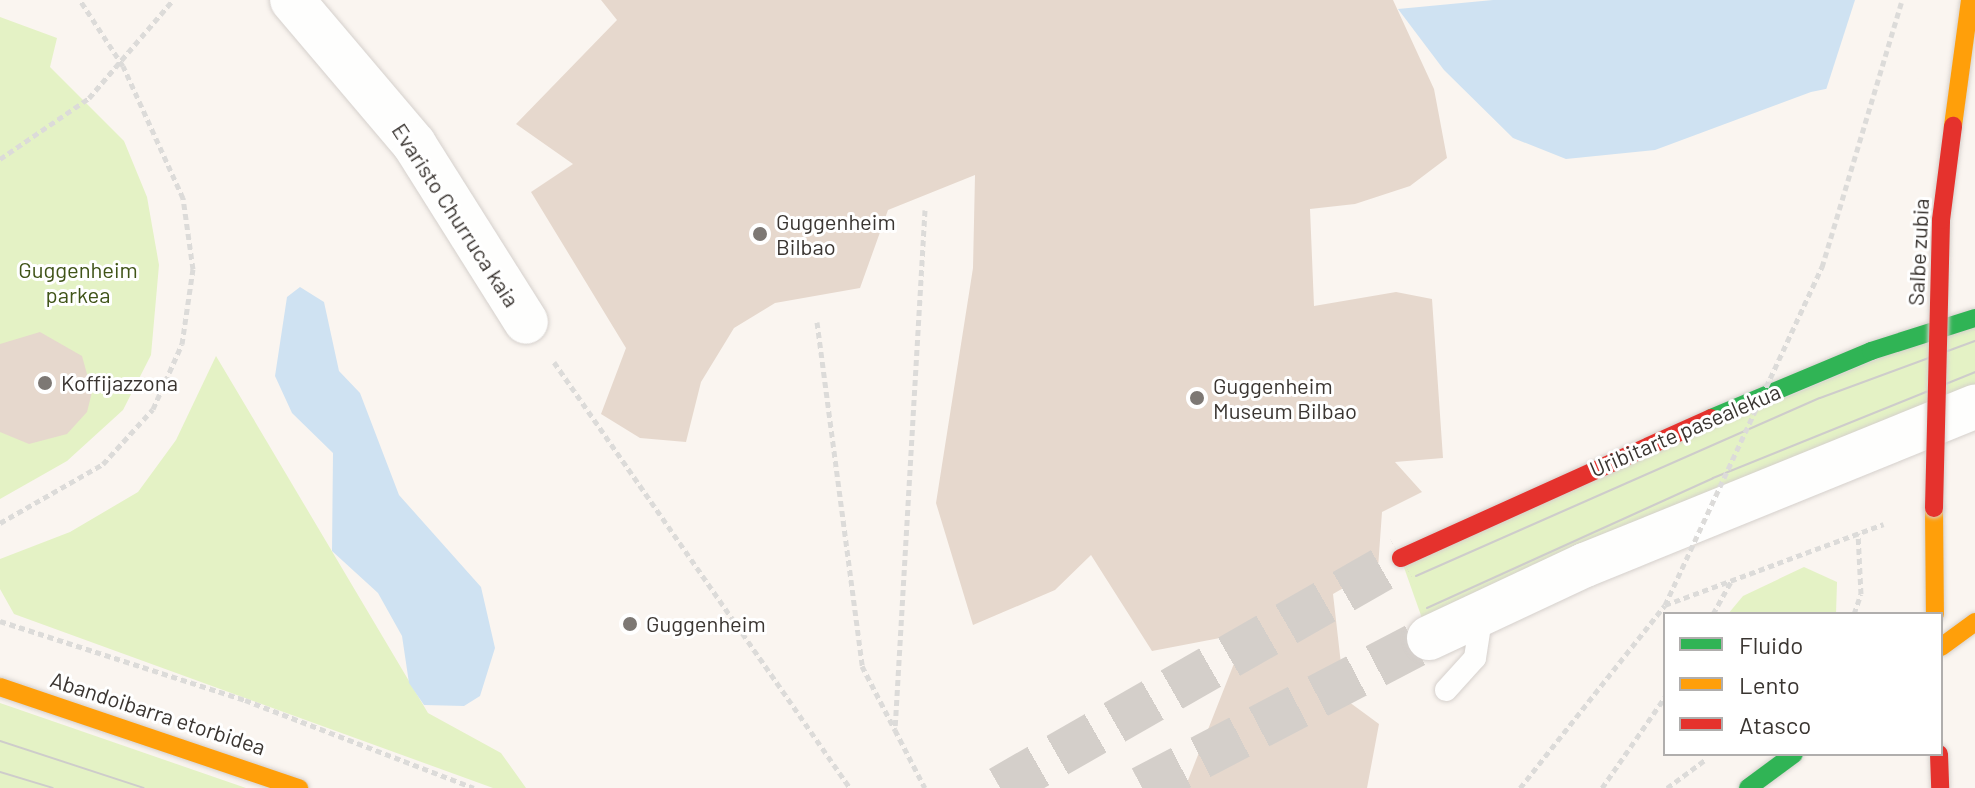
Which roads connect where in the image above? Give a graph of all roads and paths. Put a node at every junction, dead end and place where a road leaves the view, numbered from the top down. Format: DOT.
graph roads {
  1 [pos="80,0"];
  2 [pos="173,0"];
  3 [pos="292,0"];
  4 [pos="1902,0"];
  5 [pos="1970,0"];
  6 [pos="123,66"];
  7 [pos="0,159"];
  8 [pos="925,210"];
  9 [pos="1975,318"];
  10 [pos="526,322"];
  11 [pos="817,322"];
  12 [pos="1975,407"];
  13 [pos="0,523"];
  14 [pos="1887,523"];
  15 [pos="1858,533"];
  16 [pos="1401,558"];
  17 [pos="1731,581"];
  18 [pos="1665,605"];
  19 [pos="1714,612"];
  20 [pos="1855,612"];
  21 [pos="1935,612"];
  22 [pos="1482,613"];
  23 [pos="0,621"];
  24 [pos="1975,622"];
  25 [pos="1429,638"];
  26 [pos="1943,646"];
  27 [pos="0,687"];
  28 [pos="1446,690"];
  29 [pos="1663,700"];
  30 [pos="895,730"];
  31 [pos="1711,756"];
  32 [pos="1791,756"];
  33 [pos="1939,756"];
  34 [pos="299,788"];
  35 [pos="474,788"];
  36 [pos="850,788"];
  37 [pos="925,788"];
  38 [pos="1520,788"];
  39 [pos="1602,788"];
  40 [pos="1667,788"];
  41 [pos="1748,788"];
  42 [pos="1940,788"];
  1 -- 6 [label="path"];
  2 -- 6 [label="path"];
  3 -- 10 [label="street, Evaristo Churruca kaia"];
  4 -- 18 [label="path, bridge"];
  5 -- 21 [label="street, Salbe zubia, bridge"];
  6 -- 7 [label="path"];
  6 -- 13 [label="path"];
  8 -- 30 [label="path"];
  9 -- 16 [label="street, Uribitarte pasealekua"];
  10 -- 36 [label="path"];
  11 -- 30 [label="path"];
  12 -- 22 [label="street"];
  14 -- 15 [label="path"];
  15 -- 17 [label="path"];
  15 -- 20 [label="path"];
  17 -- 18 [label="path"];
  17 -- 19 [label="path"];
  18 -- 38 [label="path"];
  22 -- 25 [label="street"];
  22 -- 28 [label="lane"];
  23 -- 35 [label="path"];
  24 -- 26 [label="street"];
  27 -- 34 [label="street, Abandoibarra etorbidea"];
  29 -- 39 [label="path"];
  30 -- 37 [label="path"];
  31 -- 40 [label="path"];
  32 -- 41 [label="street"];
  33 -- 42 [label="street"];
}
